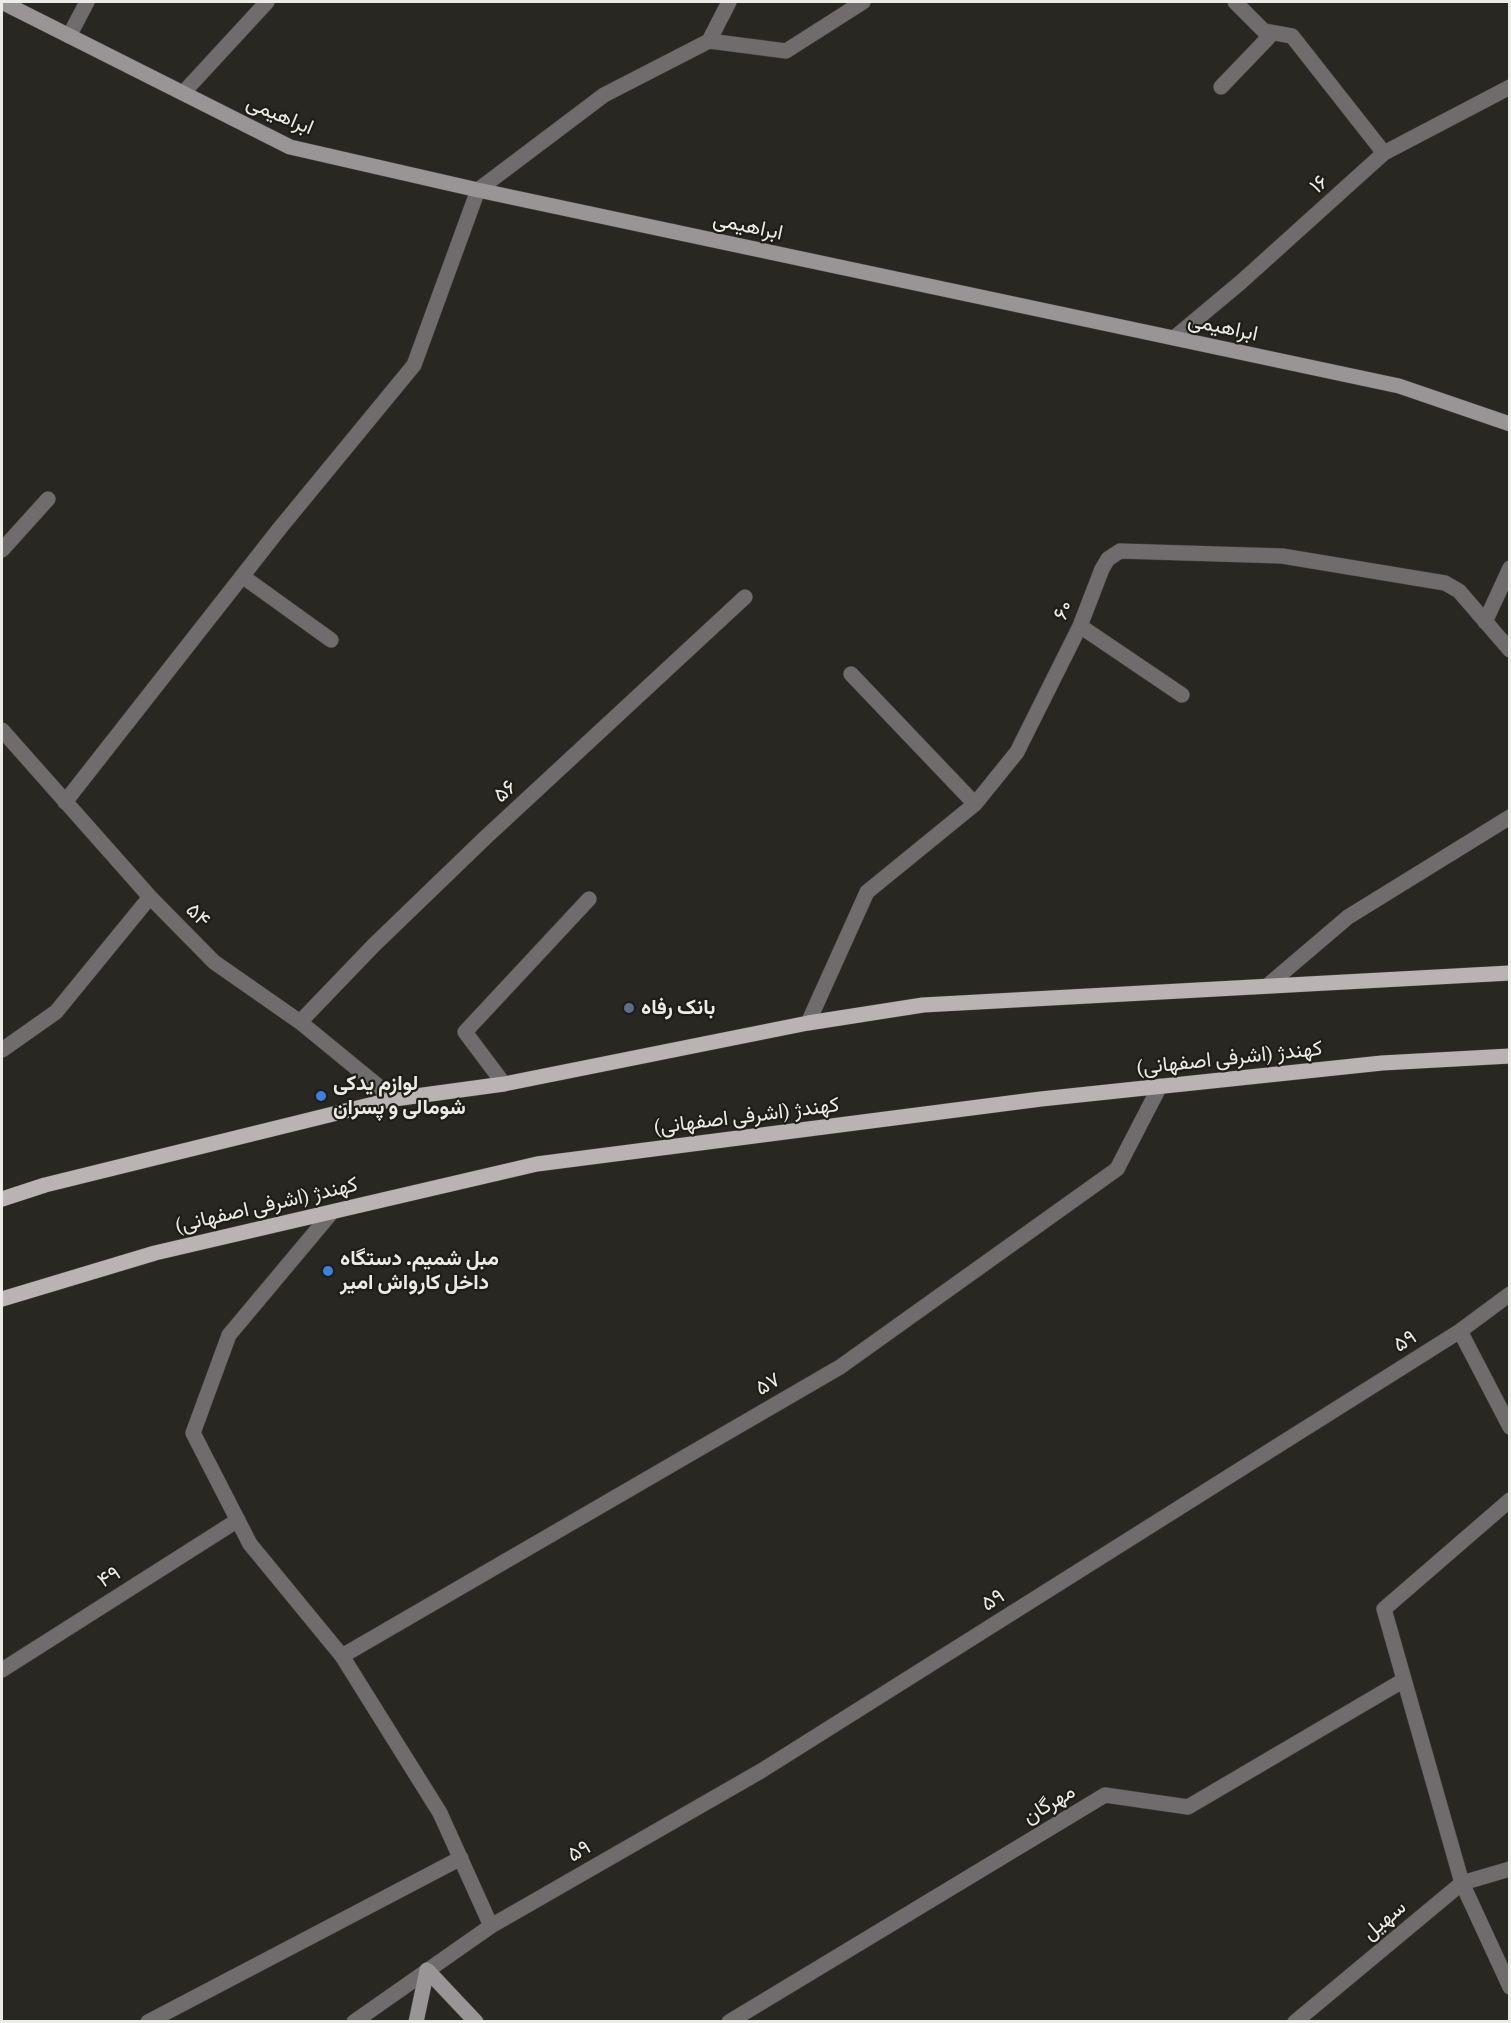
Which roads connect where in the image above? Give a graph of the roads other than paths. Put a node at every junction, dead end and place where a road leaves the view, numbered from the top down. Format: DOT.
graph roads {
  1 [pos="2,2"];
  2 [pos="87,2"];
  3 [pos="267,2"];
  4 [pos="729,2"];
  5 [pos="863,2"];
  6 [pos="1235,2"];
  7 [pos="1264,31"];
  8 [pos="69,36"];
  9 [pos="709,41"];
  10 [pos="1221,87"];
  11 [pos="1509,87"];
  12 [pos="183,93"];
  13 [pos="1384,153"];
  14 [pos="477,190"];
  15 [pos="1174,338"];
  16 [pos="1509,424"];
  17 [pos="48,499"];
  18 [pos="2,550"];
  19 [pos="1509,568"];
  20 [pos="242,576"];
  21 [pos="745,597"];
  22 [pos="1485,622"];
  23 [pos="1080,626"];
  24 [pos="332,640"];
  25 [pos="1509,650"];
  26 [pos="851,674"];
  27 [pos="1182,695"];
  28 [pos="2,730"];
  29 [pos="65,802"];
  30 [pos="975,804"];
  31 [pos="1509,817"];
  32 [pos="150,897"];
  33 [pos="590,899"];
  34 [pos="1509,973"];
  35 [pos="1267,986"];
  36 [pos="300,1022"];
  37 [pos="808,1023"];
  38 [pos="2,1049"];
  39 [pos="1509,1056"];
  40 [pos="504,1083"];
  41 [pos="1160,1086"];
  42 [pos="394,1099"];
  43 [pos="2,1199"];
  44 [pos="332,1212"];
  45 [pos="1509,1294"];
  46 [pos="2,1299"];
  47 [pos="1460,1331"];
  48 [pos="1509,1427"];
  49 [pos="1509,1500"];
  50 [pos="238,1520"];
  51 [pos="342,1656"];
  52 [pos="2,1670"];
  53 [pos="1404,1680"];
  54 [pos="461,1858"];
  55 [pos="1509,1869"];
  56 [pos="1462,1883"];
  57 [pos="491,1926"];
  58 [pos="427,1971"];
  59 [pos="1509,1987"];
  60 [pos="148,2022"];
  61 [pos="354,2022"];
  62 [pos="416,2022"];
  63 [pos="476,2022"];
  64 [pos="729,2022"];
  65 [pos="1295,2022"];
  1 -- 8 [label="main road, ابراهیمی"];
  2 -- 8 [label="street"];
  3 -- 12 [label="street"];
  4 -- 9 [label="street"];
  5 -- 9 [label="street"];
  6 -- 7 [label="street"];
  7 -- 10 [label="street"];
  7 -- 13 [label="street"];
  8 -- 12 [label="main road, ابراهیمی"];
  9 -- 14 [label="street"];
  11 -- 13 [label="street, ۱۶"];
  12 -- 14 [label="main road, ابراهیمی"];
  13 -- 15 [label="street, ۱۶"];
  14 -- 15 [label="main road, ابراهیمی"];
  14 -- 20 [label="street"];
  15 -- 16 [label="main road, ابراهیمی"];
  17 -- 18 [label="street"];
  19 -- 22 [label="street"];
  20 -- 24 [label="street"];
  20 -- 29 [label="street"];
  21 -- 36 [label="street, ۵۶"];
  22 -- 23 [label="street, ۶۰"];
  22 -- 25 [label="street, ۶۰"];
  23 -- 27 [label="street"];
  23 -- 30 [label="street, ۶۰"];
  26 -- 30 [label="street"];
  28 -- 29 [label="street, ۵۴"];
  29 -- 32 [label="street, ۵۴"];
  30 -- 37 [label="street, ۶۰"];
  31 -- 35 [label="street"];
  32 -- 36 [label="street, ۵۴"];
  32 -- 38 [label="street"];
  33 -- 40 [label="street"];
  34 -- 35 [label="main road"];
  35 -- 37 [label="main road"];
  36 -- 42 [label="street, ۵۴"];
  37 -- 40 [label="main road"];
  39 -- 41 [label="main road, کهندژ (اشرفی اصفهانی)"];
  40 -- 42 [label="main road"];
  41 -- 44 [label="main road, کهندژ (اشرفی اصفهانی)"];
  41 -- 51 [label="street, ۵۷"];
  42 -- 43 [label="main road"];
  44 -- 46 [label="main road, کهندژ (اشرفی اصفهانی)"];
  44 -- 50 [label="street"];
  45 -- 47 [label="street, ۵۹"];
  47 -- 48 [label="street"];
  47 -- 57 [label="street, ۵۹"];
  49 -- 53 [label="street"];
  50 -- 51 [label="street"];
  50 -- 52 [label="street, ۴۹"];
  51 -- 54 [label="street"];
  53 -- 56 [label="street"];
  53 -- 64 [label="street, مهرگان"];
  54 -- 57 [label="street"];
  54 -- 60 [label="street"];
  55 -- 56 [label="street, سهیل"];
  56 -- 59 [label="street"];
  56 -- 65 [label="street, سهیل"];
  57 -- 58 [label="street, ۵۹"];
  58 -- 61 [label="street, ۵۹"];
  58 -- 62 [label="main road"];
  58 -- 63 [label="main road"];
}
